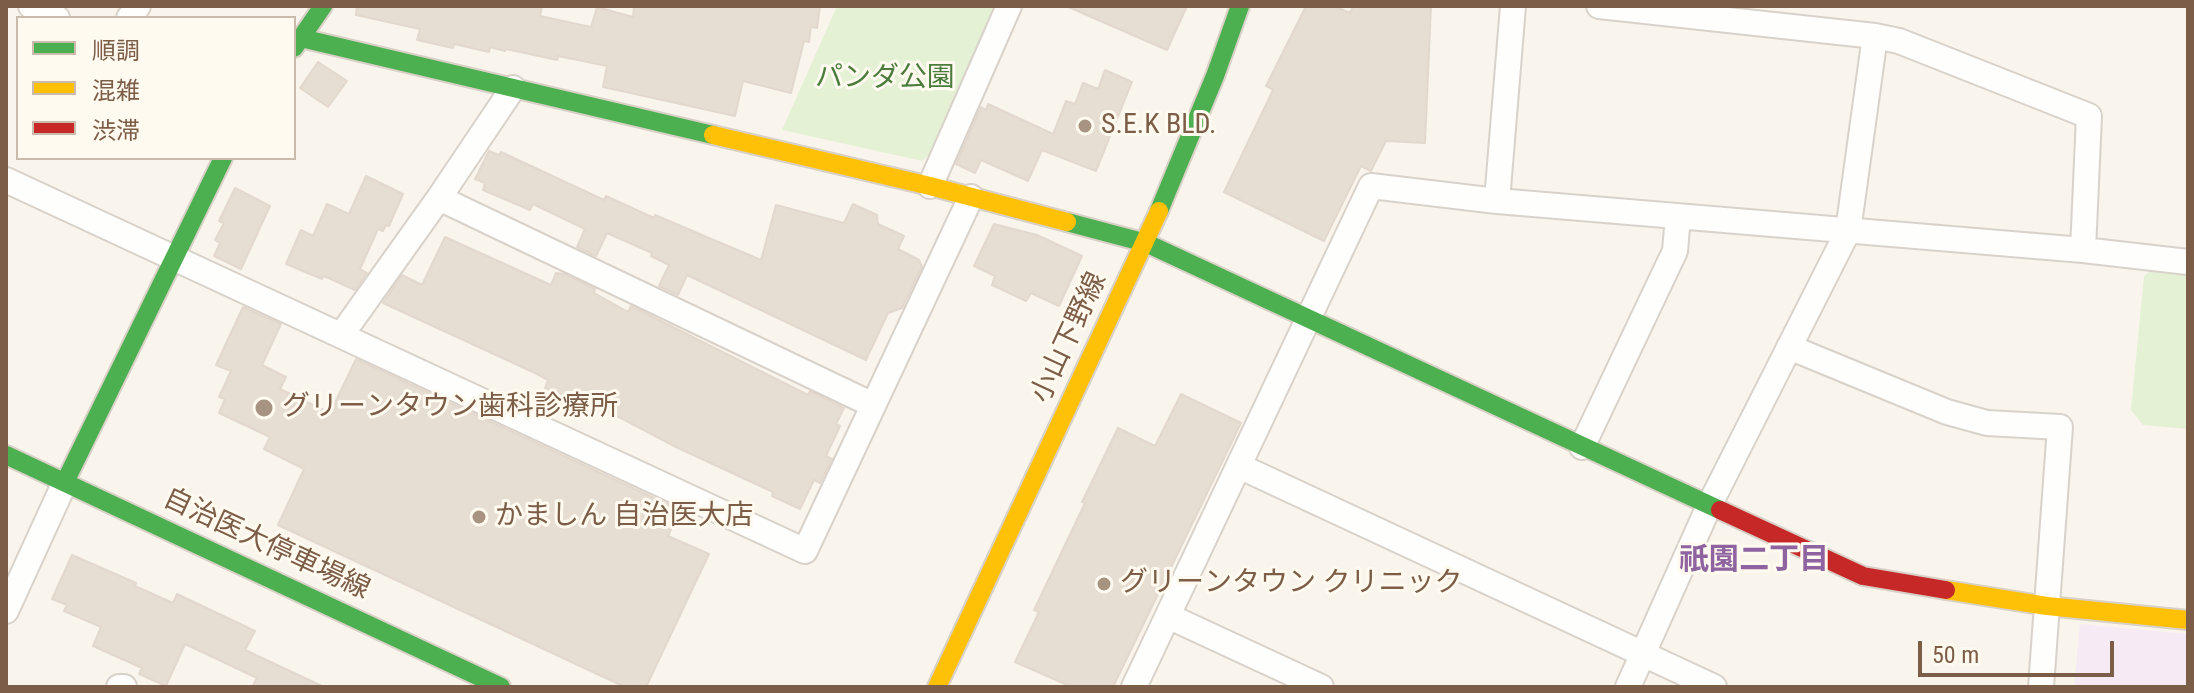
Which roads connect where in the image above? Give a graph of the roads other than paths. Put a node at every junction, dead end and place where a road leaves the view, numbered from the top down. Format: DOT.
graph roads {
  1 [pos="31,6"];
  2 [pos="323,6"];
  3 [pos="1009,6"];
  4 [pos="1240,6"];
  5 [pos="1513,6"];
  6 [pos="1599,6"];
  7 [pos="53,16"];
  8 [pos="1875,36"];
  9 [pos="298,43"];
  10 [pos="513,88"];
  11 [pos="222,160"];
  12 [pos="6,180"];
  13 [pos="930,186"];
  14 [pos="971,197"];
  15 [pos="439,198"];
  16 [pos="1497,201"];
  17 [pos="1678,216"];
  18 [pos="1848,231"];
  19 [pos="1146,243"];
  20 [pos="2083,250"];
  21 [pos="173,257"];
  22 [pos="2188,262"];
  23 [pos="1309,318"];
  24 [pos="342,334"];
  25 [pos="1789,347"];
  26 [pos="873,405"];
  27 [pos="1582,447"];
  28 [pos="6,455"];
  29 [pos="1239,466"];
  30 [pos="65,482"];
  31 [pos="1709,506"];
  32 [pos="2047,606"];
  33 [pos="6,611"];
  34 [pos="1168,616"];
  35 [pos="2188,620"];
  36 [pos="1642,656"];
  37 [pos="501,687"];
  38 [pos="937,687"];
  39 [pos="1134,687"];
  40 [pos="1321,687"];
  41 [pos="1628,687"];
  42 [pos="1714,687"];
  43 [pos="2041,687"];
  1 -- 7 [label="street"];
  2 -- 9 [label="street"];
  3 -- 13 [label="street"];
  4 -- 19 [label="street, 小山下野線"];
  5 -- 16 [label="street"];
  6 -- 8 [label="street"];
  8 -- 18 [label="street"];
  8 -- 20 [label="street"];
  9 -- 10 [label="street"];
  10 -- 13 [label="street"];
  10 -- 15 [label="street"];
  11 -- 21 [label="street"];
  12 -- 21 [label="street"];
  13 -- 14 [label="street"];
  14 -- 19 [label="street"];
  14 -- 26 [label="street"];
  15 -- 24 [label="street"];
  15 -- 26 [label="street"];
  16 -- 17 [label="street"];
  16 -- 23 [label="street"];
  17 -- 18 [label="street"];
  17 -- 27 [label="street"];
  18 -- 20 [label="street"];
  18 -- 25 [label="street"];
  19 -- 23 [label="street"];
  19 -- 38 [label="street, 小山下野線"];
  20 -- 22 [label="street"];
  21 -- 24 [label="street"];
  21 -- 30 [label="street"];
  23 -- 27 [label="street"];
  23 -- 29 [label="street"];
  24 -- 26 [label="street"];
  25 -- 31 [label="street"];
  25 -- 32 [label="street"];
  27 -- 31 [label="street"];
  28 -- 30 [label="street, 自治医大停車場線"];
  29 -- 34 [label="street"];
  29 -- 36 [label="street"];
  30 -- 33 [label="street"];
  30 -- 37 [label="street, 自治医大停車場線"];
  31 -- 32 [label="street"];
  31 -- 36 [label="street"];
  32 -- 35 [label="street"];
  32 -- 43 [label="street"];
  34 -- 39 [label="street"];
  34 -- 40 [label="street"];
  36 -- 41 [label="street"];
  36 -- 42 [label="street"];
}
